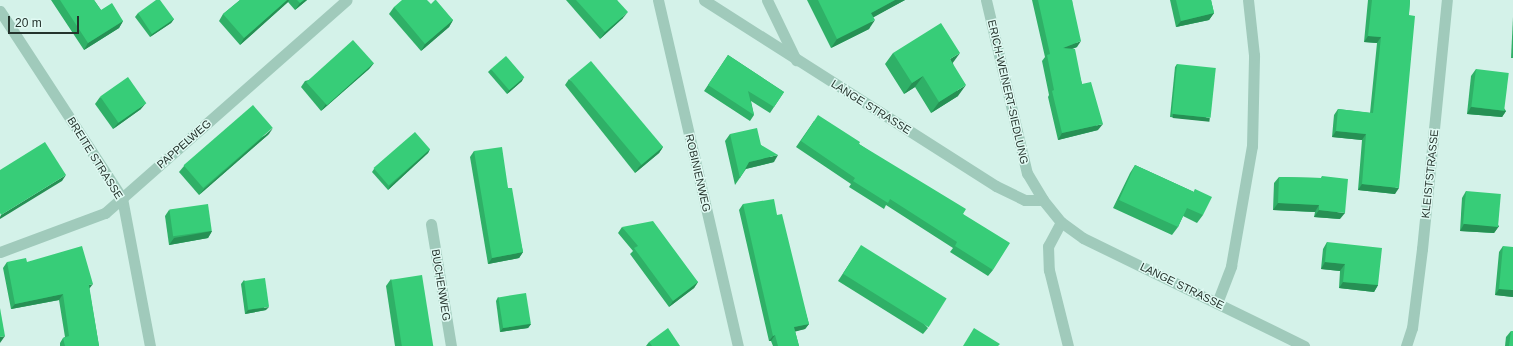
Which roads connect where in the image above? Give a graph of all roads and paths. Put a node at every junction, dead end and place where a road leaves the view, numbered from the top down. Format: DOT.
graph roads {
  1 [pos="348,0"];
  2 [pos="658,0"];
  3 [pos="704,0"];
  4 [pos="767,0"];
  5 [pos="986,0"];
  6 [pos="1248,0"];
  7 [pos="1446,0"];
  8 [pos="0,11"];
  9 [pos="797,61"];
  10 [pos="122,198"];
  11 [pos="1042,200"];
  12 [pos="1061,222"];
  13 [pos="431,224"];
  14 [pos="0,252"];
  15 [pos="1217,303"];
  16 [pos="150,346"];
  17 [pos="452,346"];
  18 [pos="738,346"];
  19 [pos="1068,346"];
  20 [pos="1304,346"];
  21 [pos="1406,346"];
  1 -- 10 [label="street, PAPPELWEG"];
  2 -- 18 [label="street, ROBINIENWEG"];
  3 -- 9 [label="street, LANGE STRASSE"];
  4 -- 9 [label="street"];
  5 -- 11 [label="street, ERICH-WEINERT-SIEDLUNG"];
  6 -- 15 [label="street"];
  7 -- 21 [label="street, KLEISTSTRASSE"];
  8 -- 10 [label="street, BREITE STRASSE"];
  9 -- 11 [label="street, LANGE STRASSE"];
  10 -- 14 [label="street, PAPPELWEG"];
  10 -- 16 [label="street, BREITE STRASSE"];
  11 -- 12 [label="street, ERICH-WEINERT-SIEDLUNG"];
  12 -- 15 [label="street, LANGE STRASSE"];
  12 -- 19 [label="street"];
  13 -- 17 [label="street, BUCHENWEG"];
  15 -- 20 [label="street, LANGE STRASSE"];
}
